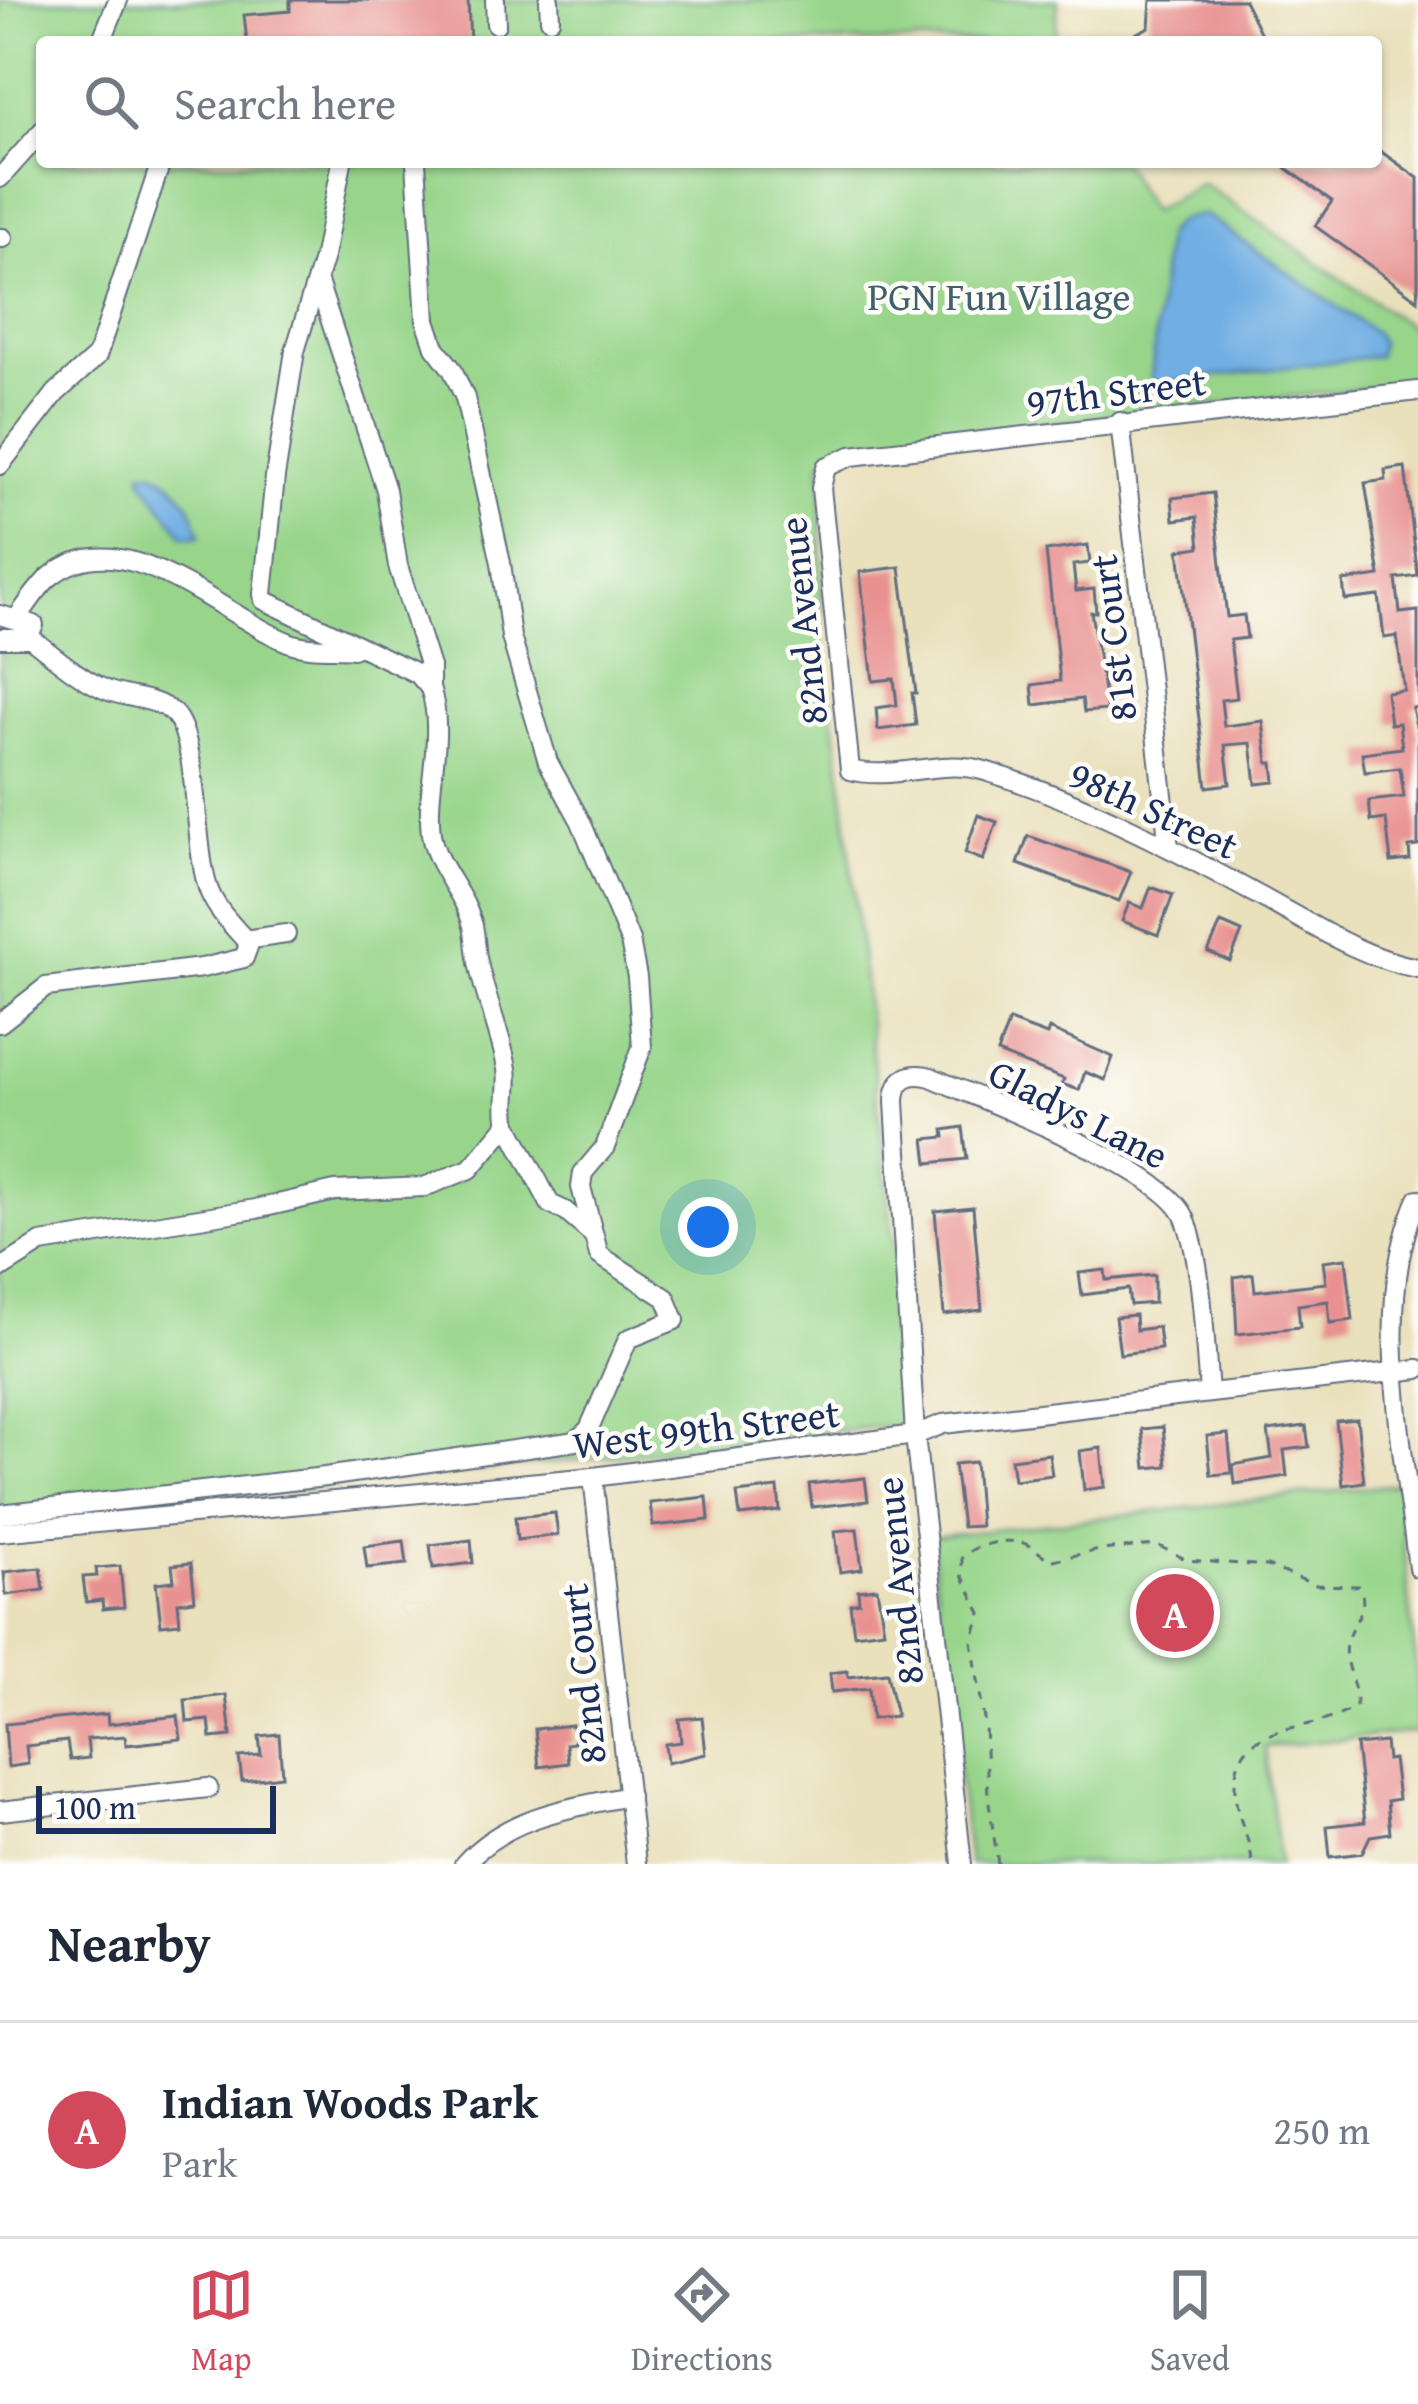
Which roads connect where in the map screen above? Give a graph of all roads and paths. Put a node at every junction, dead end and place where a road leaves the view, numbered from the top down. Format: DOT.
graph roads {
  1 [pos="118,0"];
  2 [pos="495,0"];
  3 [pos="496,24"];
  4 [pos="103,36"];
  5 [pos="36,138"];
  6 [pos="159,168"];
  7 [pos="342,168"];
  8 [pos="416,168"];
  9 [pos="0,178"];
  10 [pos="317,279"];
  11 [pos="1418,391"];
  12 [pos="1120,422"];
  13 [pos="0,466"];
  14 [pos="826,467"];
  15 [pos="8,617"];
  16 [pos="28,636"];
  17 [pos="0,638"];
  18 [pos="364,650"];
  19 [pos="426,677"];
  20 [pos="850,770"];
  21 [pos="1169,847"];
  22 [pos="286,934"];
  23 [pos="249,944"];
  24 [pos="1418,968"];
  25 [pos="0,1023"];
  26 [pos="903,1078"];
  27 [pos="506,1115"];
  28 [pos="1418,1199"];
  29 [pos="596,1237"];
  30 [pos="0,1269"];
  31 [pos="1418,1369"];
  32 [pos="1395,1371"];
  33 [pos="1209,1391"];
  34 [pos="915,1435"];
  35 [pos="593,1477"];
  36 [pos="0,1514"];
  37 [pos="0,1532"];
  38 [pos="1418,1568"];
  39 [pos="208,1788"];
  40 [pos="628,1796"];
  41 [pos="0,1811"];
  42 [pos="464,1864"];
  43 [pos="636,1864"];
  44 [pos="962,1864"];
  45 [pos="998,1864"];
  46 [pos="1252,1864"];
  1 -- 4 [label="street"];
  2 -- 3 [label="street"];
  5 -- 9 [label="street"];
  6 -- 13 [label="street"];
  7 -- 10 [label="street"];
  8 -- 29 [label="street"];
  10 -- 18 [label="street"];
  10 -- 19 [label="street"];
  11 -- 12 [label="street, 97th Street"];
  12 -- 14 [label="street, 97th Street"];
  12 -- 21 [label="street, 81st Court"];
  14 -- 20 [label="street, 82nd Avenue"];
  15 -- 16 [label="street"];
  15 -- 18 [label="street"];
  16 -- 17 [label="street"];
  16 -- 23 [label="street"];
  18 -- 19 [label="street"];
  19 -- 27 [label="street"];
  20 -- 21 [label="street, 98th Street"];
  21 -- 24 [label="street, 98th Street"];
  22 -- 23 [label="street"];
  23 -- 25 [label="street"];
  26 -- 33 [label="street, Gladys Lane"];
  26 -- 34 [label="street, 82nd Avenue"];
  27 -- 29 [label="street"];
  27 -- 30 [label="street"];
  28 -- 32 [label="street"];
  29 -- 36 [label="street"];
  31 -- 32 [label="street, West 99th Street"];
  32 -- 33 [label="street, West 99th Street"];
  32 -- 38 [label="street"];
  33 -- 34 [label="street, West 99th Street"];
  34 -- 35 [label="street, West 99th Street"];
  34 -- 44 [label="street, 82nd Avenue"];
  35 -- 37 [label="street, West 99th Street"];
  35 -- 40 [label="street, 82nd Court"];
  39 -- 41 [label="street"];
  40 -- 42 [label="street"];
  40 -- 43 [label="street, 82nd Court"];
  45 -- 46 [label="path"];
}
